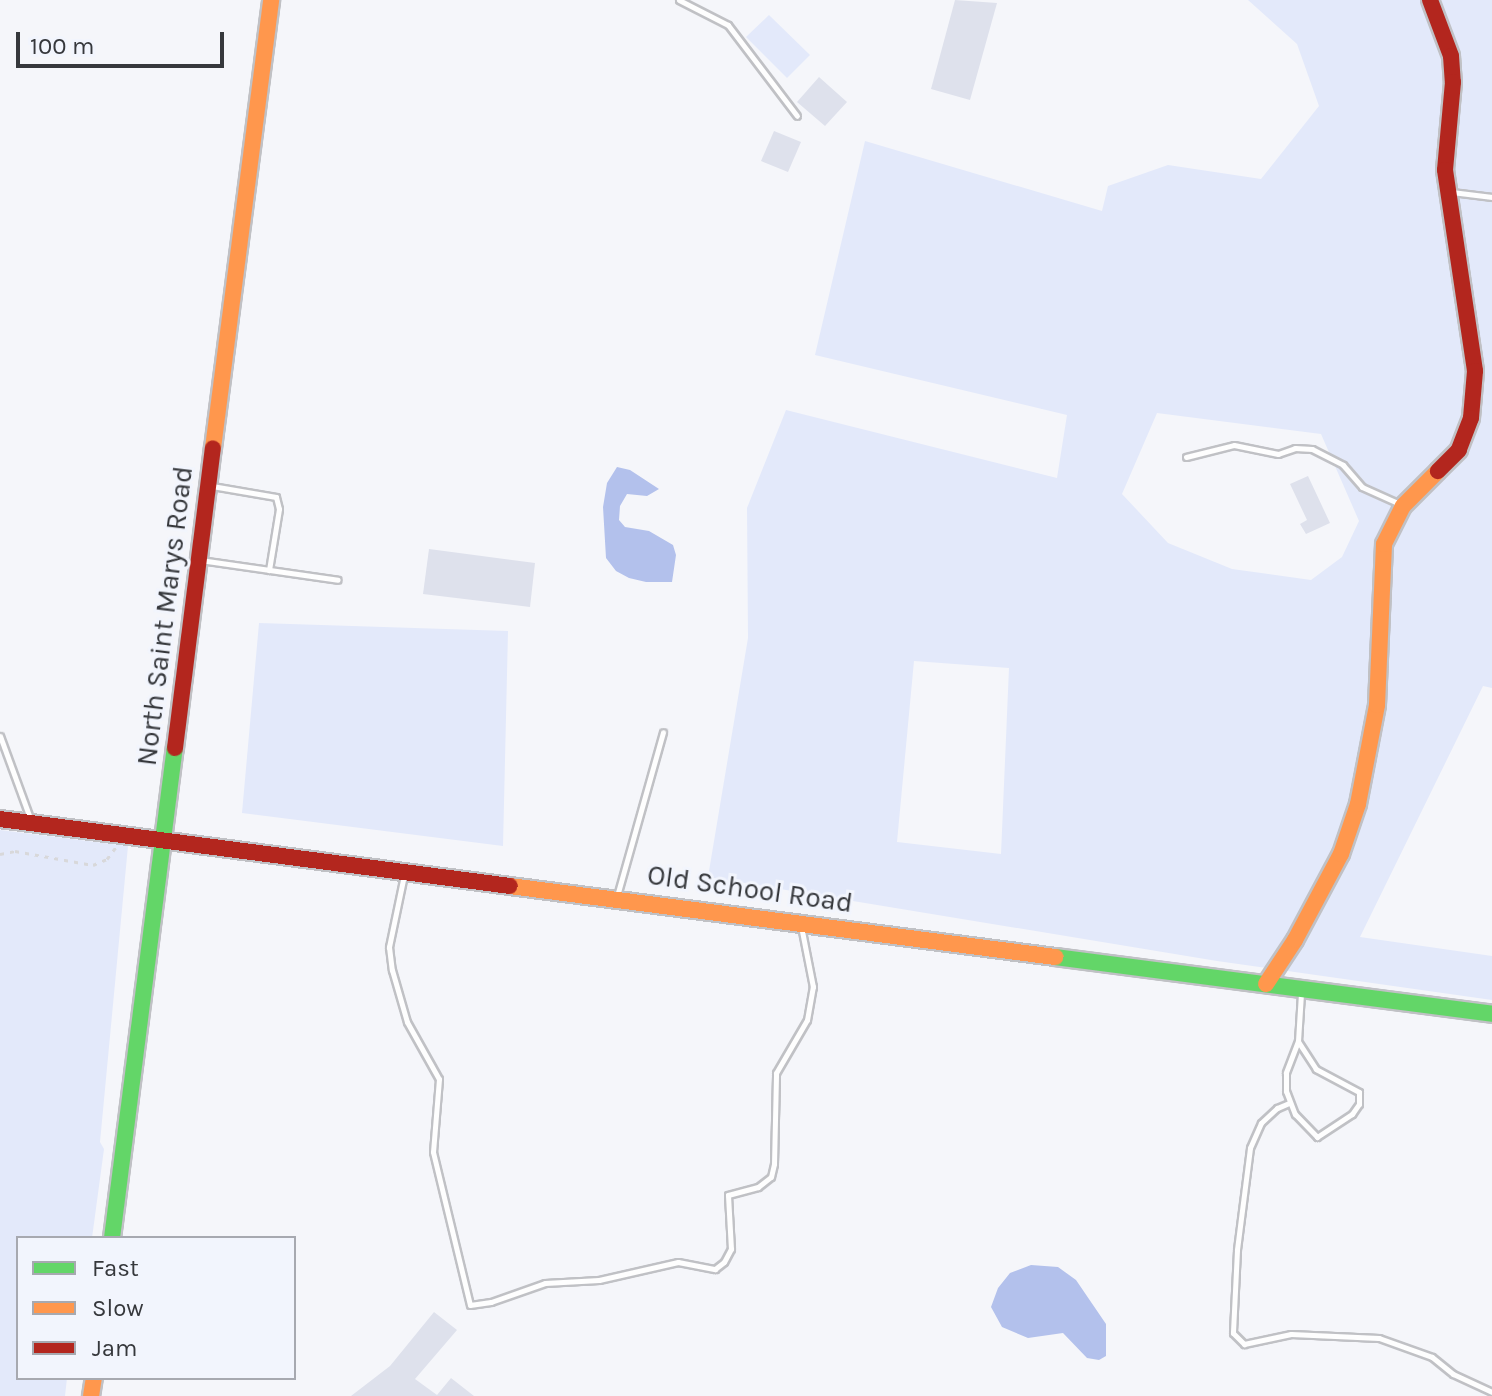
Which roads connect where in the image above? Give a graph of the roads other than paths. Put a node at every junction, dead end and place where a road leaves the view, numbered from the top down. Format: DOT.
graph roads {
  1 [pos="271,0"];
  2 [pos="679,0"];
  3 [pos="1430,0"];
  4 [pos="797,116"];
  5 [pos="1447,191"];
  6 [pos="1492,197"];
  7 [pos="1186,457"];
  8 [pos="207,485"];
  9 [pos="1403,506"];
  10 [pos="198,559"];
  11 [pos="269,570"];
  12 [pos="338,580"];
  13 [pos="663,732"];
  14 [pos="0,736"];
  15 [pos="0,819"];
  16 [pos="31,822"];
  17 [pos="164,840"];
  18 [pos="405,870"];
  19 [pos="617,897"];
  20 [pos="800,922"];
  21 [pos="1266,984"];
  22 [pos="1301,988"];
  23 [pos="1492,1014"];
  24 [pos="1298,1041"];
  25 [pos="1289,1103"];
  26 [pos="112,1236"];
  27 [pos="1492,1392"];
  1 -- 8 [label="street, North Saint Marys Road"];
  2 -- 4 [label="lane"];
  3 -- 5 [label="street"];
  5 -- 6 [label="lane"];
  5 -- 9 [label="street"];
  7 -- 9 [label="lane"];
  8 -- 10 [label="street, North Saint Marys Road"];
  8 -- 11 [label="lane"];
  9 -- 21 [label="street"];
  10 -- 11 [label="lane"];
  10 -- 17 [label="street, North Saint Marys Road"];
  11 -- 12 [label="lane"];
  13 -- 19 [label="lane"];
  14 -- 16 [label="lane"];
  15 -- 16 [label="street, Old School Road"];
  16 -- 17 [label="street, Old School Road"];
  17 -- 18 [label="street, Old School Road"];
  17 -- 26 [label="street, North Saint Marys Road"];
  18 -- 19 [label="street, Old School Road"];
  18 -- 20 [label="lane"];
  19 -- 20 [label="street, Old School Road"];
  20 -- 21 [label="street, Old School Road"];
  21 -- 22 [label="street, Old School Road"];
  22 -- 23 [label="street, Old School Road"];
  22 -- 24 [label="lane"];
  24 -- 25 [label="lane"];
  24 -- 25 [label="lane"];
  25 -- 27 [label="lane"];
}
